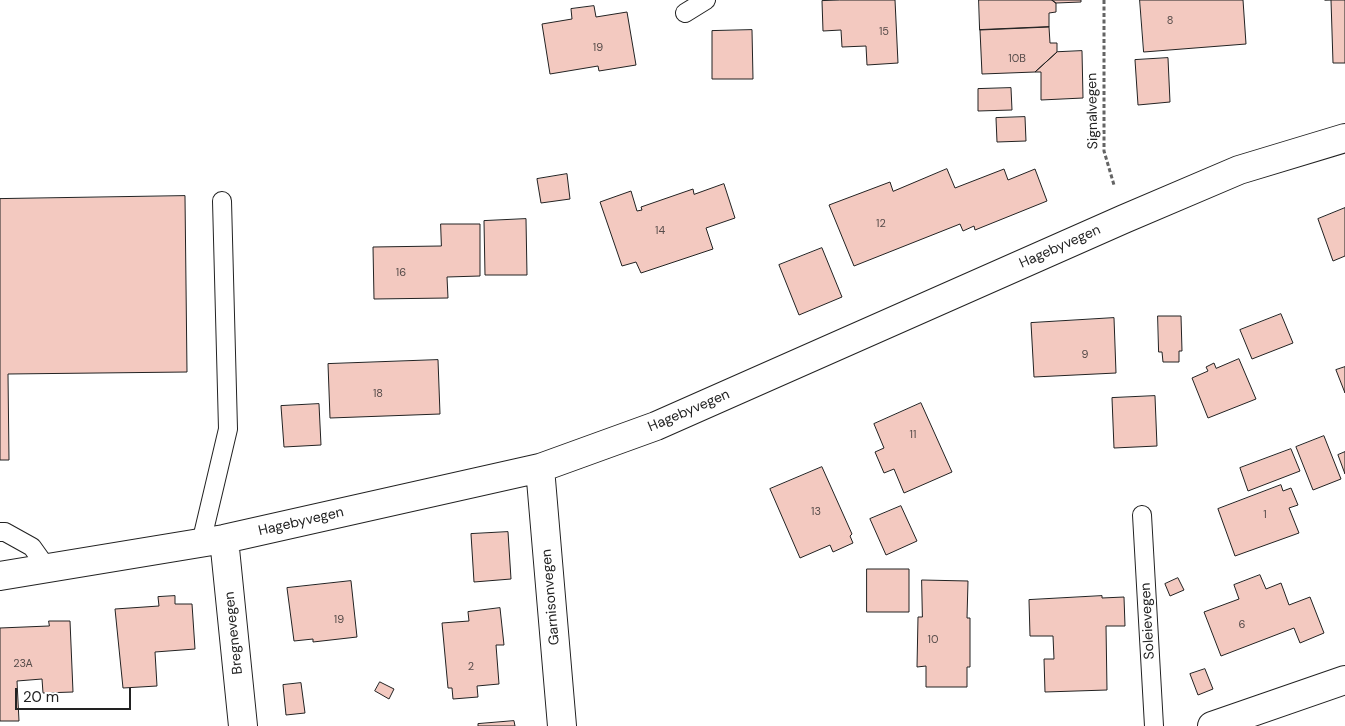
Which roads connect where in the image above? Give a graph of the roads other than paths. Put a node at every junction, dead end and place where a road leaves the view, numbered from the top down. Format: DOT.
graph roads {
  1 [pos="706,0"];
  2 [pos="685,13"];
  3 [pos="1345,138"];
  4 [pos="222,201"];
  5 [pos="540,468"];
  6 [pos="1142,515"];
  7 [pos="0,532"];
  8 [pos="212,541"];
  9 [pos="47,568"];
  10 [pos="0,576"];
  11 [pos="1345,680"];
  12 [pos="243,726"];
  13 [pos="562,726"];
  14 [pos="1154,726"];
  15 [pos="1212,726"];
  1 -- 2 [label="lane"];
  3 -- 5 [label="street, Hagebyvegen"];
  4 -- 8 [label="lane"];
  5 -- 8 [label="street, Hagebyvegen"];
  5 -- 13 [label="street, Garnisonvegen"];
  6 -- 14 [label="lane, Soleievegen"];
  7 -- 9 [label="lane"];
  8 -- 9 [label="street, Hagebyvegen"];
  8 -- 12 [label="street, Bregnevegen"];
  9 -- 10 [label="street, Hagebyvegen"];
  11 -- 15 [label="street"];
}
